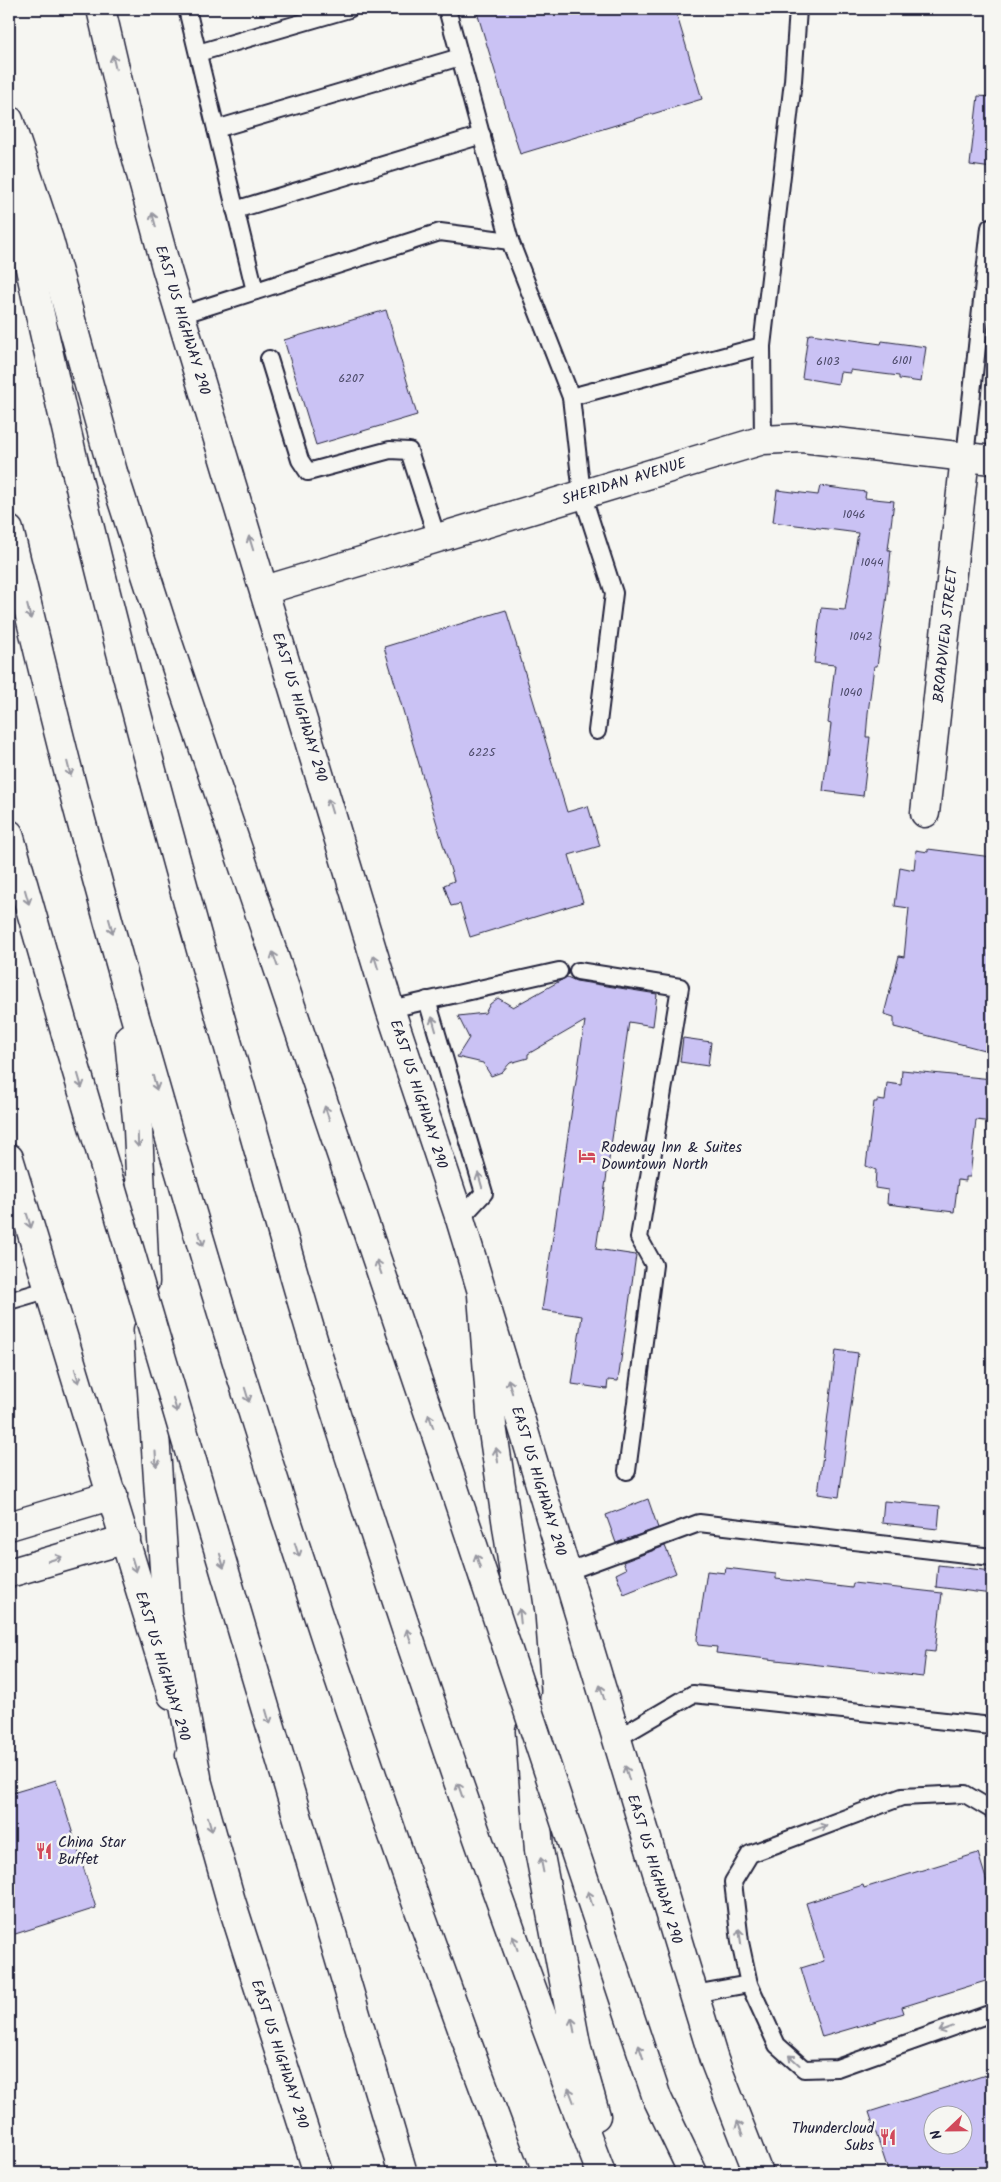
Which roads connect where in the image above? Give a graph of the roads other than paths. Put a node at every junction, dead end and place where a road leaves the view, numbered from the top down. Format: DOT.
graph roads {
  1 [pos="101,9"];
  2 [pos="187,9"];
  3 [pos="349,9"];
  4 [pos="447,9"];
  5 [pos="798,9"];
  6 [pos="198,53"];
  7 [pos="460,57"];
  8 [pos="9,120"];
  9 [pos="216,128"];
  10 [pos="482,135"];
  11 [pos="9,169"];
  12 [pos="236,210"];
  13 [pos="990,227"];
  14 [pos="510,241"];
  15 [pos="255,291"];
  16 [pos="181,315"];
  17 [pos="762,346"];
  18 [pos="269,359"];
  19 [pos="571,397"];
  20 [pos="763,440"];
  21 [pos="965,457"];
  22 [pos="992,460"];
  23 [pos="582,494"];
  24 [pos="9,530"];
  25 [pos="437,538"];
  26 [pos="265,590"];
  27 [pos="597,731"];
  28 [pos="925,813"];
  29 [pos="9,834"];
  30 [pos="123,969"];
  31 [pos="559,971"];
  32 [pos="578,971"];
  33 [pos="427,1000"];
  34 [pos="390,1009"];
  35 [pos="9,1158"];
  36 [pos="460,1219"];
  37 [pos="50,1289"];
  38 [pos="482,1295"];
  39 [pos="9,1301"];
  40 [pos="627,1471"];
  41 [pos="113,1495"];
  42 [pos="9,1526"];
  43 [pos="126,1539"];
  44 [pos="992,1557"];
  45 [pos="566,1572"];
  46 [pos="9,1573"];
  47 [pos="992,1726"];
  48 [pos="616,1739"];
  49 [pos="197,1777"];
  50 [pos="992,1810"];
  51 [pos="749,1984"];
  52 [pos="694,1994"];
  53 [pos="992,2013"];
  54 [pos="657,2098"];
  55 [pos="318,2173"];
  56 [pos="403,2173"];
  57 [pos="516,2173"];
  58 [pos="601,2173"];
  59 [pos="612,2173"];
  60 [pos="678,2173"];
  61 [pos="693,2173"];
  62 [pos="758,2173"];
  16 -- 1 [label="main road, EAST US HIGHWAY 290, one-way"];
  2 -- 6 [label="lane"];
  3 -- 6 [label="lane"];
  4 -- 7 [label="lane"];
  5 -- 17 [label="lane"];
  6 -- 9 [label="lane"];
  7 -- 9 [label="lane"];
  7 -- 10 [label="lane"];
  54 -- 8 [label="main road, one-way, bridge"];
  9 -- 12 [label="lane"];
  10 -- 12 [label="lane"];
  10 -- 14 [label="lane"];
  58 -- 11 [label="main road, one-way"];
  12 -- 15 [label="lane"];
  13 -- 21 [label="lane"];
  14 -- 15 [label="lane"];
  14 -- 19 [label="lane"];
  15 -- 16 [label="lane"];
  26 -- 16 [label="main road, EAST US HIGHWAY 290, one-way"];
  17 -- 19 [label="lane"];
  17 -- 20 [label="lane"];
  18 -- 25 [label="lane"];
  19 -- 23 [label="lane"];
  20 -- 21 [label="main road, SHERIDAN AVENUE"];
  20 -- 23 [label="main road, SHERIDAN AVENUE"];
  21 -- 22 [label="main road, SHERIDAN AVENUE"];
  21 -- 28 [label="main road, BROADVIEW STREET"];
  23 -- 25 [label="main road, SHERIDAN AVENUE"];
  23 -- 27 [label="lane"];
  24 -- 30 [label="main road, one-way"];
  25 -- 26 [label="main road, SHERIDAN AVENUE"];
  34 -- 26 [label="main road, EAST US HIGHWAY 290, one-way"];
  29 -- 56 [label="main road, one-way, bridge"];
  30 -- 49 [label="main road, one-way"];
  30 -- 57 [label="main road, one-way"];
  31 -- 33 [label="lane"];
  32 -- 40 [label="lane"];
  33 -- 34 [label="lane"];
  36 -- 33 [label="lane, one-way"];
  34 -- 36 [label="main road, EAST US HIGHWAY 290"];
  35 -- 37 [label="main road, EAST US HIGHWAY 290, one-way"];
  36 -- 38 [label="main road, EAST US HIGHWAY 290"];
  37 -- 39 [label="lane"];
  37 -- 41 [label="main road, EAST US HIGHWAY 290, one-way"];
  45 -- 38 [label="main road, EAST US HIGHWAY 290, one-way"];
  59 -- 38 [label="main road, one-way"];
  41 -- 42 [label="main road"];
  41 -- 43 [label="main road, EAST US HIGHWAY 290"];
  46 -- 43 [label="main road, one-way"];
  43 -- 49 [label="main road, EAST US HIGHWAY 290, one-way"];
  44 -- 45 [label="lane"];
  48 -- 45 [label="main road, EAST US HIGHWAY 290, one-way"];
  47 -- 48 [label="lane"];
  52 -- 48 [label="main road, EAST US HIGHWAY 290, one-way"];
  49 -- 55 [label="main road, EAST US HIGHWAY 290, one-way"];
  51 -- 50 [label="lane, one-way"];
  51 -- 52 [label="lane"];
  53 -- 51 [label="lane, one-way"];
  62 -- 52 [label="main road, EAST US HIGHWAY 290, one-way"];
  54 -- 60 [label="main road"];
  54 -- 61 [label="main road"];
}
